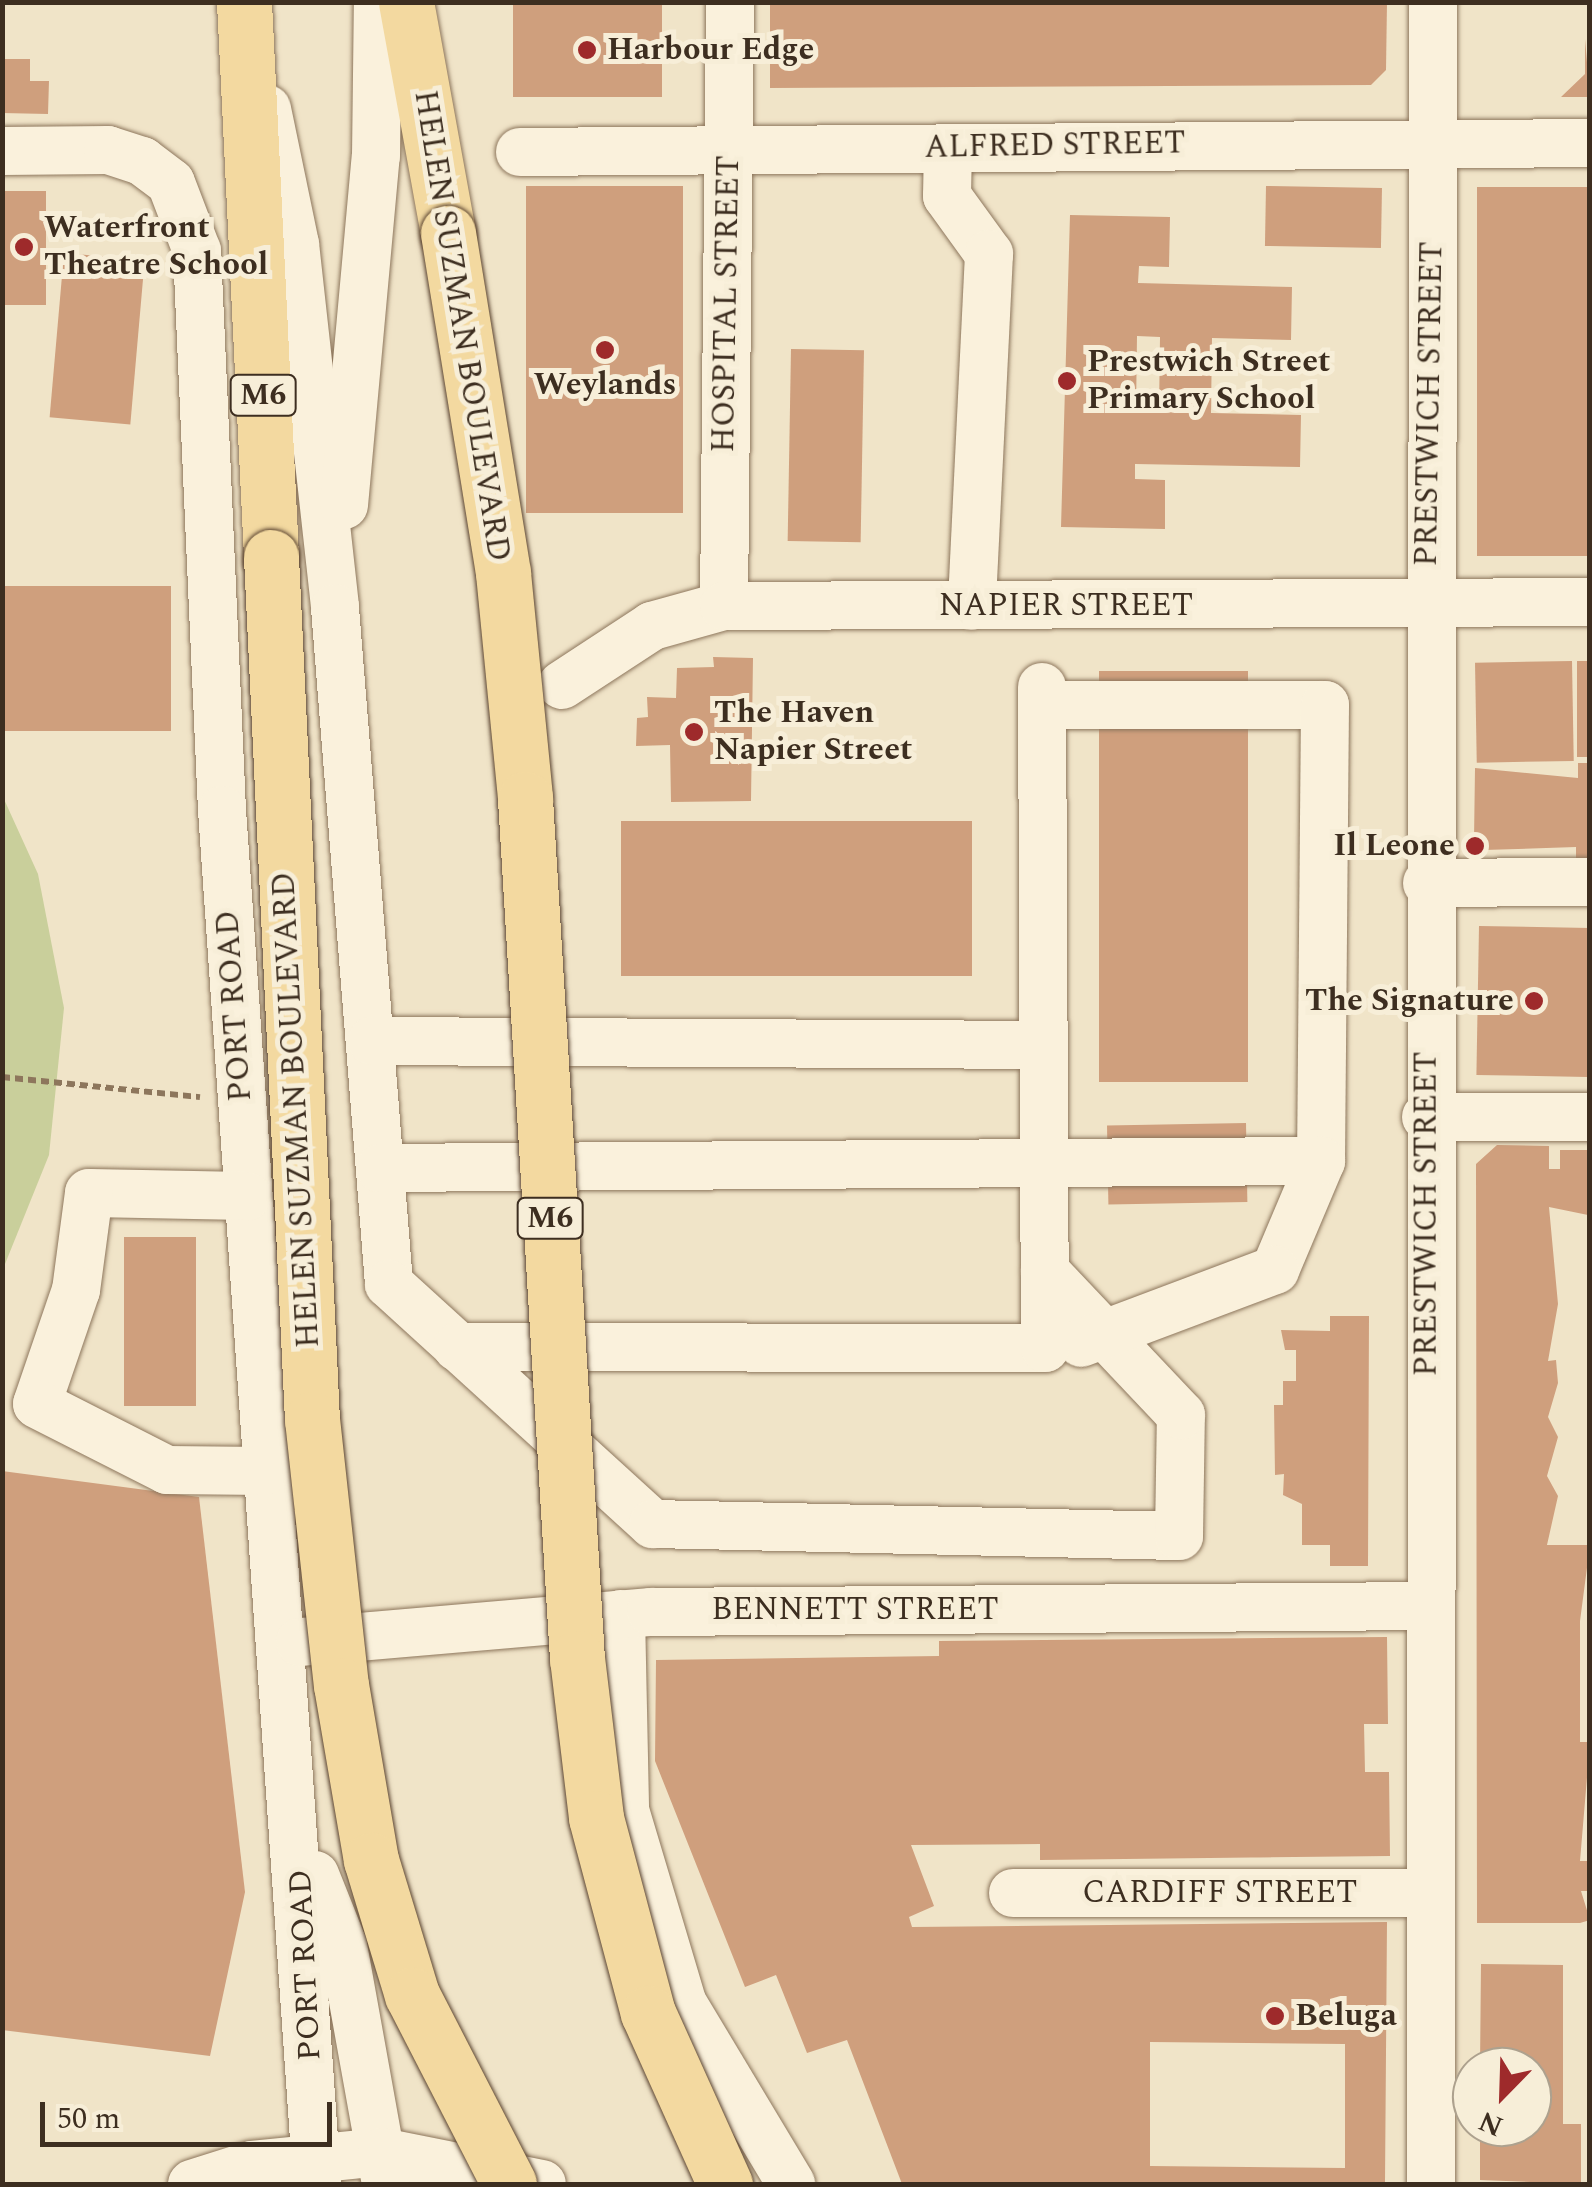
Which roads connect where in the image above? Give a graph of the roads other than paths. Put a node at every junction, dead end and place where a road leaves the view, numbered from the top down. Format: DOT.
graph roads {
  1 [pos="245,2"];
  2 [pos="378,2"];
  3 [pos="406,2"];
  4 [pos="730,2"];
  5 [pos="1433,2"];
  6 [pos="1433,143"];
  7 [pos="1590,143"];
  8 [pos="948,148"];
  9 [pos="2,150"];
  10 [pos="729,151"];
  11 [pos="520,152"];
  12 [pos="1590,602"];
  13 [pos="724,606"];
  14 [pos="972,606"];
  15 [pos="1428,607"];
  16 [pos="335,608"];
  17 [pos="562,685"];
  18 [pos="1590,882"];
  19 [pos="1427,883"];
  20 [pos="372,1041"];
  21 [pos="1043,1046"];
  22 [pos="1590,1116"];
  23 [pos="1426,1118"];
  24 [pos="1044,1160"];
  25 [pos="1322,1162"];
  26 [pos="380,1168"];
  27 [pos="247,1196"];
  28 [pos="1045,1271"];
  29 [pos="1110,1339"];
  30 [pos="457,1347"];
  31 [pos="1045,1348"];
  32 [pos="265,1471"];
  33 [pos="1430,1606"];
  34 [pos="621,1614"];
  35 [pos="282,1644"];
  36 [pos="299,1834"];
  37 [pos="1013,1893"];
  38 [pos="1426,1893"];
  39 [pos="384,2168"];
  40 [pos="316,2170"];
  41 [pos="245,2175"];
  42 [pos="192,2184"];
  43 [pos="509,2184"];
  44 [pos="542,2184"];
  45 [pos="725,2184"];
  46 [pos="791,2184"];
  47 [pos="1431,2184"];
  1 -- 16 [label="street"];
  1 -- 43 [label="main road, HELEN SUZMAN BOULEVARD / M6, bridge"];
  2 -- 16 [label="street"];
  3 -- 45 [label="main road, HELEN SUZMAN BOULEVARD / M6, bridge"];
  4 -- 10 [label="street, HOSPITAL STREET"];
  5 -- 6 [label="street, PRESTWICH STREET"];
  6 -- 7 [label="street, ALFRED STREET"];
  6 -- 8 [label="street, ALFRED STREET"];
  6 -- 15 [label="street, PRESTWICH STREET"];
  8 -- 10 [label="street, ALFRED STREET"];
  8 -- 14 [label="street"];
  9 -- 27 [label="street, PORT ROAD"];
  10 -- 11 [label="street, ALFRED STREET"];
  10 -- 13 [label="street, HOSPITAL STREET"];
  12 -- 15 [label="street, NAPIER STREET"];
  13 -- 14 [label="street, NAPIER STREET"];
  13 -- 17 [label="street, NAPIER STREET"];
  14 -- 15 [label="street, NAPIER STREET"];
  15 -- 19 [label="street, PRESTWICH STREET"];
  16 -- 20 [label="street"];
  18 -- 19 [label="street"];
  19 -- 23 [label="street, PRESTWICH STREET"];
  20 -- 21 [label="street"];
  20 -- 26 [label="street"];
  21 -- 24 [label="street"];
  21 -- 25 [label="street"];
  22 -- 23 [label="street"];
  23 -- 33 [label="street, PRESTWICH STREET"];
  24 -- 25 [label="street"];
  24 -- 26 [label="street"];
  24 -- 28 [label="street"];
  25 -- 29 [label="street"];
  26 -- 30 [label="street"];
  27 -- 32 [label="street, PORT ROAD"];
  27 -- 32 [label="street"];
  28 -- 29 [label="street"];
  28 -- 31 [label="street"];
  29 -- 30 [label="street"];
  29 -- 31 [label="street"];
  30 -- 31 [label="street"];
  32 -- 35 [label="street, PORT ROAD"];
  33 -- 34 [label="street, BENNETT STREET"];
  33 -- 38 [label="street, PRESTWICH STREET"];
  34 -- 35 [label="street, BENNETT STREET"];
  34 -- 46 [label="street"];
  35 -- 36 [label="street, PORT ROAD"];
  36 -- 39 [label="street, PORT ROAD"];
  36 -- 40 [label="street, PORT ROAD"];
  37 -- 38 [label="street, CARDIFF STREET"];
  38 -- 47 [label="street, PRESTWICH STREET"];
  39 -- 40 [label="street"];
  39 -- 44 [label="street"];
  40 -- 41 [label="street"];
  41 -- 42 [label="street"];
}
